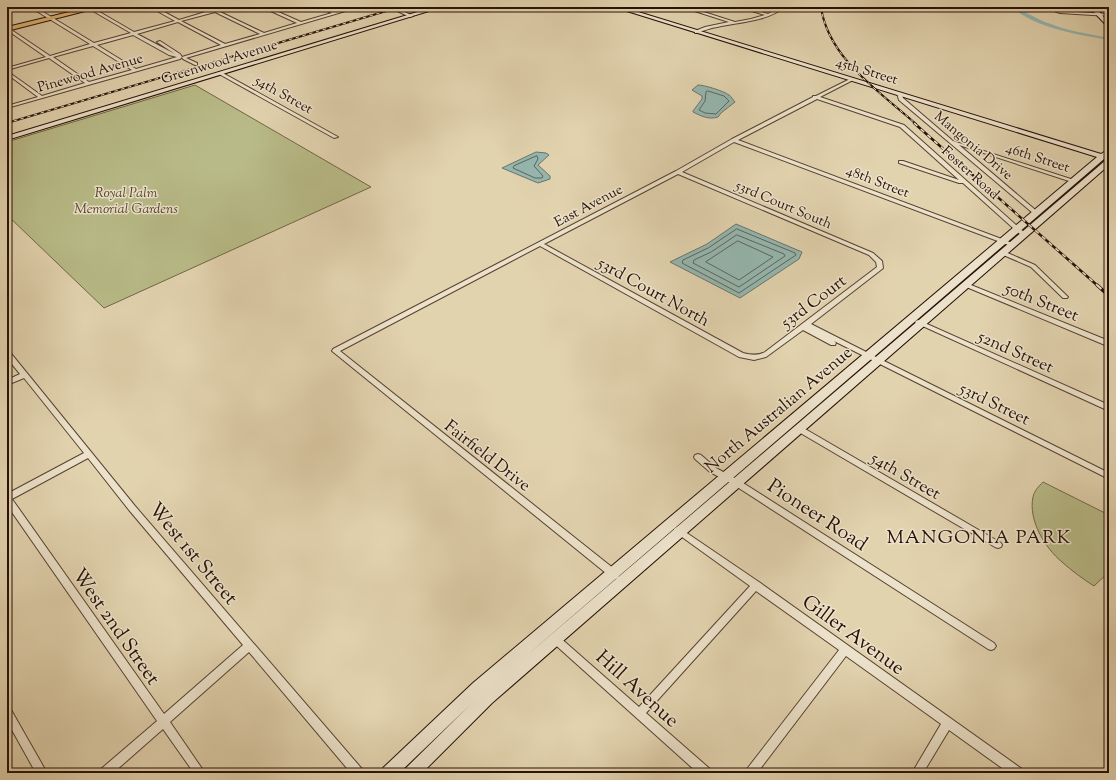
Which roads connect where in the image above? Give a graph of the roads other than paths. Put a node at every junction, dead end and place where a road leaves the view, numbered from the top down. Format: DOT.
graph roads {
  1 [pos="32,7"];
  2 [pos="94,7"];
  3 [pos="152,7"];
  4 [pos="208,7"];
  5 [pos="227,7"];
  6 [pos="264,7"];
  7 [pos="320,7"];
  8 [pos="358,7"];
  9 [pos="391,7"];
  10 [pos="439,7"];
  11 [pos="617,7"];
  12 [pos="627,7"];
  13 [pos="684,7"];
  14 [pos="741,7"];
  15 [pos="783,7"];
  16 [pos="1045,7"];
  17 [pos="1092,7"];
  18 [pos="1098,7"];
  19 [pos="215,10"];
  20 [pos="335,13"];
  21 [pos="1098,14"];
  22 [pos="768,15"];
  23 [pos="1107,15"];
  24 [pos="411,16"];
  25 [pos="51,18"];
  26 [pos="1109,19"];
  27 [pos="178,21"];
  28 [pos="300,23"];
  29 [pos="737,24"];
  30 [pos="1109,26"];
  31 [pos="7,28"];
  32 [pos="141,31"];
  33 [pos="698,31"];
  34 [pos="132,34"];
  35 [pos="263,34"];
  36 [pos="93,45"];
  37 [pos="224,45"];
  38 [pos="49,57"];
  39 [pos="182,57"];
  40 [pos="196,64"];
  41 [pos="7,69"];
  42 [pos="135,70"];
  43 [pos="7,72"];
  44 [pos="220,73"];
  45 [pos="852,79"];
  46 [pos="89,84"];
  47 [pos="899,94"];
  48 [pos="41,97"];
  49 [pos="815,97"];
  50 [pos="7,107"];
  51 [pos="336,137"];
  52 [pos="7,138"];
  53 [pos="734,140"];
  54 [pos="949,140"];
  55 [pos="1108,156"];
  56 [pos="901,162"];
  57 [pos="678,172"];
  58 [pos="1074,181"];
  59 [pos="965,183"];
  60 [pos="1036,213"];
  61 [pos="1021,232"];
  62 [pos="1004,241"];
  63 [pos="540,244"];
  64 [pos="1013,245"];
  65 [pos="1003,253"];
  66 [pos="880,261"];
  67 [pos="975,271"];
  68 [pos="966,285"];
  69 [pos="1065,297"];
  70 [pos="912,319"];
  71 [pos="922,323"];
  72 [pos="805,325"];
  73 [pos="1107,343"];
  74 [pos="335,351"];
  75 [pos="7,353"];
  76 [pos="756,358"];
  77 [pos="873,359"];
  78 [pos="25,375"];
  79 [pos="7,383"];
  80 [pos="1109,408"];
  81 [pos="800,429"];
  82 [pos="89,454"];
  83 [pos="726,476"];
  84 [pos="1109,476"];
  85 [pos="737,482"];
  86 [pos="7,498"];
  87 [pos="670,524"];
  88 [pos="681,532"];
  89 [pos="998,545"];
  90 [pos="612,573"];
  91 [pos="622,582"];
  92 [pos="756,585"];
  93 [pos="551,635"];
  94 [pos="249,646"];
  95 [pos="991,646"];
  96 [pos="845,650"];
  97 [pos="476,699"];
  98 [pos="7,711"];
  99 [pos="639,714"];
  100 [pos="163,722"];
  101 [pos="948,723"];
  102 [pos="42,773"];
  103 [pos="105,773"];
  104 [pos="200,773"];
  105 [pos="358,773"];
  106 [pos="388,773"];
  107 [pos="411,773"];
  108 [pos="706,773"];
  109 [pos="751,773"];
  110 [pos="917,773"];
  111 [pos="1018,773"];
  1 -- 25 [label="street"];
  2 -- 25 [label="main road"];
  2 -- 32 [label="street"];
  2 -- 34 [label="street"];
  3 -- 27 [label="street"];
  4 -- 19 [label="street"];
  5 -- 19 [label="street"];
  6 -- 28 [label="street"];
  7 -- 20 [label="street"];
  8 -- 20 [label="street, Pinewood Avenue"];
  9 -- 24 [label="street"];
  10 -- 24 [label="main road, Greenwood Avenue"];
  11 -- 33 [label="main road, 45th Street"];
  12 -- 33 [label="main road, 45th Street"];
  13 -- 29 [label="street"];
  14 -- 22 [label="street"];
  15 -- 22 [label="street"];
  16 -- 21 [label="street"];
  17 -- 21 [label="main road"];
  18 -- 23 [label="main road"];
  19 -- 27 [label="street"];
  19 -- 35 [label="street"];
  20 -- 28 [label="street, Pinewood Avenue"];
  21 -- 23 [label="street"];
  21 -- 30 [label="main road"];
  22 -- 29 [label="street"];
  23 -- 26 [label="main road"];
  24 -- 44 [label="main road, Greenwood Avenue"];
  25 -- 31 [label="main road"];
  25 -- 36 [label="street"];
  27 -- 32 [label="street"];
  27 -- 37 [label="street"];
  28 -- 35 [label="street, Pinewood Avenue"];
  29 -- 33 [label="street"];
  31 -- 38 [label="street"];
  32 -- 34 [label="street"];
  32 -- 39 [label="street"];
  33 -- 45 [label="main road, 45th Street"];
  33 -- 55 [label="main road, 45th Street"];
  34 -- 36 [label="street"];
  34 -- 39 [label="street"];
  35 -- 37 [label="street, Pinewood Avenue"];
  36 -- 38 [label="street"];
  36 -- 42 [label="street"];
  37 -- 39 [label="street, Pinewood Avenue"];
  38 -- 41 [label="street"];
  38 -- 46 [label="street"];
  39 -- 40 [label="street"];
  39 -- 42 [label="street, Pinewood Avenue"];
  42 -- 46 [label="street, Pinewood Avenue"];
  43 -- 48 [label="street"];
  44 -- 51 [label="street, 54th Street"];
  44 -- 52 [label="main road, Greenwood Avenue"];
  45 -- 47 [label="main road, 45th Street"];
  45 -- 49 [label="street, East Avenue"];
  46 -- 48 [label="street, Pinewood Avenue"];
  47 -- 54 [label="street, Mangonia Drive"];
  47 -- 55 [label="main road, 45th Street"];
  48 -- 50 [label="street, Pinewood Avenue"];
  49 -- 53 [label="street, East Avenue"];
  49 -- 59 [label="street, Foster Road"];
  53 -- 57 [label="street, East Avenue"];
  53 -- 62 [label="street, 48th Street"];
  54 -- 58 [label="street, 46th Street"];
  54 -- 60 [label="street, Mangonia Drive"];
  55 -- 58 [label="main road, North Australian Avenue"];
  55 -- 61 [label="main road, North Australian Avenue"];
  56 -- 59 [label="street"];
  57 -- 63 [label="street, East Avenue"];
  57 -- 66 [label="street, 53rd Court South"];
  58 -- 60 [label="main road, North Australian Avenue"];
  59 -- 61 [label="street, Foster Road"];
  60 -- 61 [label="main road, North Australian Avenue"];
  61 -- 62 [label="main road, North Australian Avenue"];
  61 -- 64 [label="main road, North Australian Avenue"];
  62 -- 64 [label="street, 48th Street"];
  62 -- 67 [label="main road, North Australian Avenue"];
  63 -- 74 [label="street, East Avenue"];
  63 -- 76 [label="street, 53rd Court North"];
  64 -- 65 [label="main road, North Australian Avenue"];
  65 -- 67 [label="main road, North Australian Avenue"];
  65 -- 69 [label="street"];
  66 -- 72 [label="street, 53rd Court"];
  67 -- 68 [label="main road, North Australian Avenue"];
  67 -- 70 [label="main road, North Australian Avenue"];
  68 -- 71 [label="main road, North Australian Avenue"];
  68 -- 73 [label="street, 50th Street"];
  70 -- 71 [label="street, 52nd Street"];
  70 -- 77 [label="main road, North Australian Avenue"];
  71 -- 77 [label="main road, North Australian Avenue"];
  71 -- 80 [label="street, 52nd Street"];
  72 -- 76 [label="street, 53rd Court"];
  72 -- 77 [label="street, 53rd Street"];
  74 -- 90 [label="street, Fairfield Drive"];
  75 -- 78 [label="street, West 1st Street"];
  77 -- 81 [label="main road, North Australian Avenue"];
  77 -- 83 [label="main road, North Australian Avenue"];
  77 -- 84 [label="street, 53rd Street"];
  78 -- 79 [label="street"];
  78 -- 82 [label="street, West 1st Street"];
  81 -- 85 [label="main road, North Australian Avenue"];
  81 -- 89 [label="street, 54th Street"];
  82 -- 86 [label="street"];
  82 -- 94 [label="street, West 1st Street"];
  83 -- 85 [label="street, Pioneer Road"];
  83 -- 87 [label="main road, North Australian Avenue"];
  85 -- 88 [label="main road, North Australian Avenue"];
  85 -- 95 [label="street, Pioneer Road"];
  86 -- 100 [label="street, West 2nd Street"];
  87 -- 88 [label="street, Giller Avenue"];
  87 -- 90 [label="main road, North Australian Avenue"];
  88 -- 91 [label="main road, North Australian Avenue"];
  88 -- 92 [label="street, Giller Avenue"];
  90 -- 91 [label="street, Fairfield Drive"];
  90 -- 93 [label="main road, North Australian Avenue"];
  91 -- 93 [label="main road, North Australian Avenue"];
  92 -- 96 [label="street, Giller Avenue"];
  92 -- 99 [label="street"];
  93 -- 97 [label="main road, North Australian Avenue"];
  93 -- 99 [label="street, Hill Avenue"];
  94 -- 100 [label="street"];
  94 -- 105 [label="street, West 1st Street"];
  96 -- 101 [label="street, Giller Avenue"];
  96 -- 109 [label="street"];
  97 -- 106 [label="main road"];
  97 -- 107 [label="main road"];
  98 -- 102 [label="street"];
  99 -- 108 [label="street, Hill Avenue"];
  100 -- 103 [label="street"];
  100 -- 104 [label="street, West 2nd Street"];
  101 -- 110 [label="street"];
  101 -- 111 [label="street, Giller Avenue"];
}
